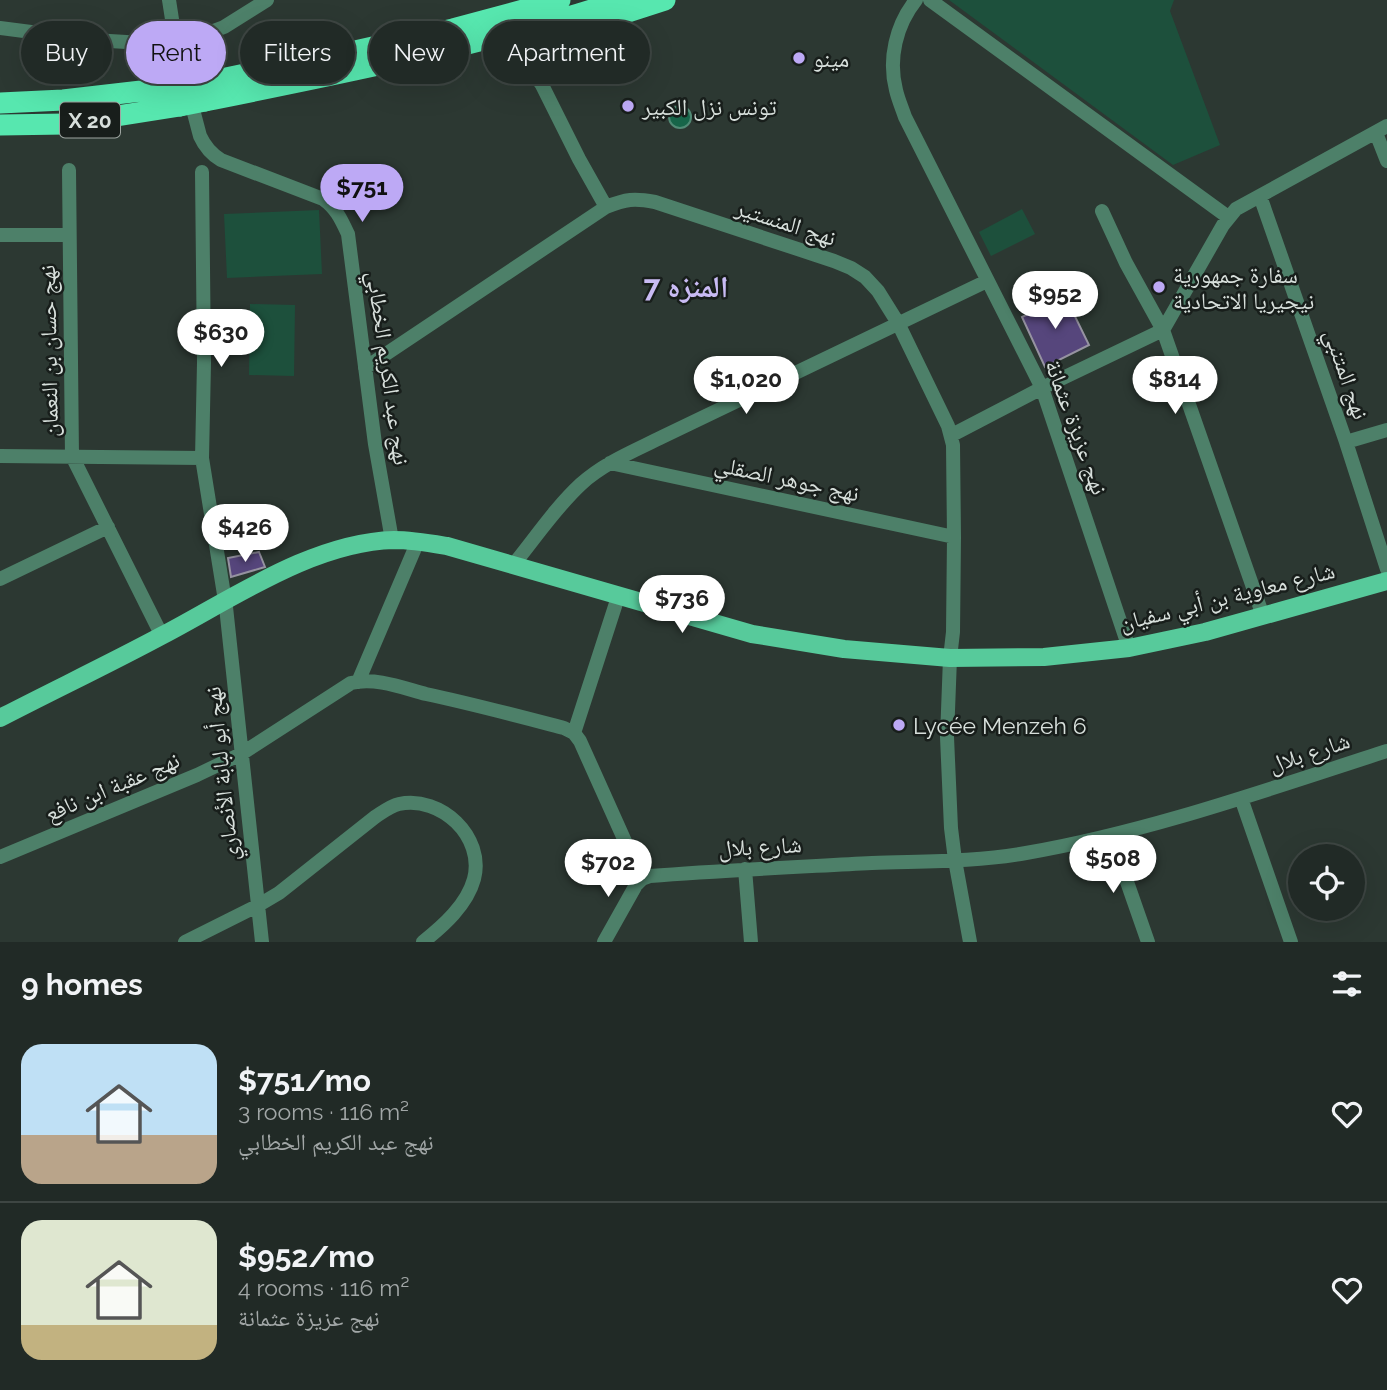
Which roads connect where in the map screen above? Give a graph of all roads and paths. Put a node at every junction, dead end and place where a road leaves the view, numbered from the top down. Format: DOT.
graph roads {
  1 [pos="169,0"];
  2 [pos="267,0"];
  3 [pos="560,0"];
  4 [pos="620,0"];
  5 [pos="665,0"];
  6 [pos="916,0"];
  7 [pos="930,0"];
  8 [pos="172,21"];
  9 [pos="601,21"];
  10 [pos="226,26"];
  11 [pos="0,29"];
  12 [pos="126,42"];
  13 [pos="483,52"];
  14 [pos="355,71"];
  15 [pos="355,72"];
  16 [pos="186,84"];
  17 [pos="264,84"];
  18 [pos="542,85"];
  19 [pos="203,92"];
  20 [pos="178,97"];
  21 [pos="0,103"];
  22 [pos="0,125"];
  23 [pos="1381,129"];
  24 [pos="1387,161"];
  25 [pos="69,170"];
  26 [pos="202,172"];
  27 [pos="1260,196"];
  28 [pos="606,207"];
  29 [pos="1102,211"];
  30 [pos="1228,217"];
  31 [pos="0,235"];
  32 [pos="69,235"];
  33 [pos="987,281"];
  34 [pos="898,323"];
  35 [pos="1163,330"];
  36 [pos="365,368"];
  37 [pos="1042,388"];
  38 [pos="1387,430"];
  39 [pos="952,435"];
  40 [pos="1346,442"];
  41 [pos="0,456"];
  42 [pos="72,456"];
  43 [pos="202,458"];
  44 [pos="610,463"];
  45 [pos="108,527"];
  46 [pos="954,537"];
  47 [pos="392,540"];
  48 [pos="418,541"];
  49 [pos="514,564"];
  50 [pos="1387,569"];
  51 [pos="0,579"];
  52 [pos="1387,581"];
  53 [pos="618,597"];
  54 [pos="225,601"];
  55 [pos="1263,616"];
  56 [pos="162,636"];
  57 [pos="1129,648"];
  58 [pos="950,658"];
  59 [pos="358,682"];
  60 [pos="0,718"];
  61 [pos="574,733"];
  62 [pos="1387,751"];
  63 [pos="241,754"];
  64 [pos="1241,798"];
  65 [pos="1111,836"];
  66 [pos="0,857"];
  67 [pos="955,860"];
  68 [pos="745,869"];
  69 [pos="642,879"];
  70 [pos="257,906"];
  71 [pos="185,942"];
  72 [pos="261,942"];
  73 [pos="423,942"];
  74 [pos="604,942"];
  75 [pos="751,942"];
  76 [pos="970,942"];
  77 [pos="1147,942"];
  78 [pos="1291,942"];
  1 -- 8 [label="street, نهج عبد الكريم الخطابي"];
  2 -- 10 [label="street"];
  3 -- 19 [label="highway, X 20"];
  4 -- 14 [label="highway, X 20"];
  5 -- 9 [label="highway"];
  6 -- 33 [label="street, نهج عزيزة عثمانة"];
  7 -- 30 [label="street"];
  11 -- 12 [label="street"];
  13 -- 15 [label="highway"];
  16 -- 36 [label="street, نهج عبد الكريم الخطابي"];
  17 -- 19 [label="highway, X 20"];
  18 -- 28 [label="street"];
  19 -- 20 [label="highway, X 20, bridge"];
  20 -- 21 [label="highway, X 20"];
  20 -- 22 [label="highway, X 20"];
  23 -- 24 [label="street"];
  23 -- 27 [label="street"];
  25 -- 32 [label="street, نهج حسان بن النعمان"];
  26 -- 43 [label="street, نهج أبو لبابة الأنصاري"];
  27 -- 30 [label="street"];
  27 -- 40 [label="street, نهج المتنبي"];
  28 -- 34 [label="street, نهج المنستير"];
  28 -- 36 [label="street, نهج المنستير"];
  29 -- 35 [label="street"];
  30 -- 35 [label="street"];
  31 -- 32 [label="street"];
  32 -- 42 [label="street, نهج حسان بن النعمان"];
  33 -- 34 [label="street"];
  33 -- 37 [label="street, نهج عزيزة عثمانة"];
  34 -- 39 [label="street, نهج المنستير"];
  34 -- 44 [label="street"];
  35 -- 37 [label="street"];
  35 -- 55 [label="street"];
  36 -- 47 [label="street, نهج عبد الكريم الخطابي"];
  37 -- 39 [label="street"];
  37 -- 57 [label="street, نهج عزيزة عثمانة"];
  38 -- 40 [label="street"];
  39 -- 46 [label="street, نهج المنستير"];
  40 -- 50 [label="street, نهج المتنبي"];
  41 -- 42 [label="street"];
  42 -- 43 [label="street"];
  42 -- 45 [label="street, نهج حسان بن النعمان"];
  43 -- 54 [label="street, نهج أبو لبابة الأنصاري"];
  44 -- 46 [label="street, نهج جوهر الصقلي"];
  44 -- 49 [label="street"];
  45 -- 51 [label="street"];
  45 -- 56 [label="street, نهج حسان بن النعمان"];
  46 -- 58 [label="street, نهج المنستير"];
  47 -- 48 [label="main road, شارع معاوية بن أبي سفيان"];
  47 -- 54 [label="main road, شارع معاوية بن أبي سفيان"];
  48 -- 49 [label="main road, شارع معاوية بن أبي سفيان"];
  48 -- 59 [label="street"];
  49 -- 53 [label="main road, شارع معاوية بن أبي سفيان"];
  52 -- 55 [label="main road, شارع معاوية بن أبي سفيان"];
  53 -- 58 [label="main road, شارع معاوية بن أبي سفيان"];
  53 -- 61 [label="street"];
  54 -- 56 [label="main road, شارع معاوية بن أبي سفيان"];
  54 -- 63 [label="street, نهج أبو لبابة الأنصاري"];
  55 -- 57 [label="main road, شارع معاوية بن أبي سفيان"];
  56 -- 60 [label="main road, شارع معاوية بن أبي سفيان"];
  57 -- 58 [label="main road, شارع معاوية بن أبي سفيان"];
  58 -- 67 [label="street, نهج المنستير"];
  59 -- 61 [label="street"];
  59 -- 63 [label="street"];
  61 -- 69 [label="street"];
  62 -- 64 [label="street, شارع بلال"];
  63 -- 66 [label="street, نهج عقبة ابن نافع"];
  63 -- 70 [label="street, نهج أبو لبابة الأنصاري"];
  64 -- 65 [label="street, شارع بلال"];
  64 -- 78 [label="street"];
  65 -- 67 [label="street, شارع بلال"];
  65 -- 77 [label="street"];
  67 -- 68 [label="street, شارع بلال"];
  67 -- 76 [label="street, نهج المنستير"];
  68 -- 69 [label="street, شارع بلال"];
  68 -- 75 [label="street"];
  69 -- 74 [label="street"];
  70 -- 71 [label="street"];
  70 -- 72 [label="street, نهج أبو لبابة الأنصاري"];
  70 -- 73 [label="street"];
}
